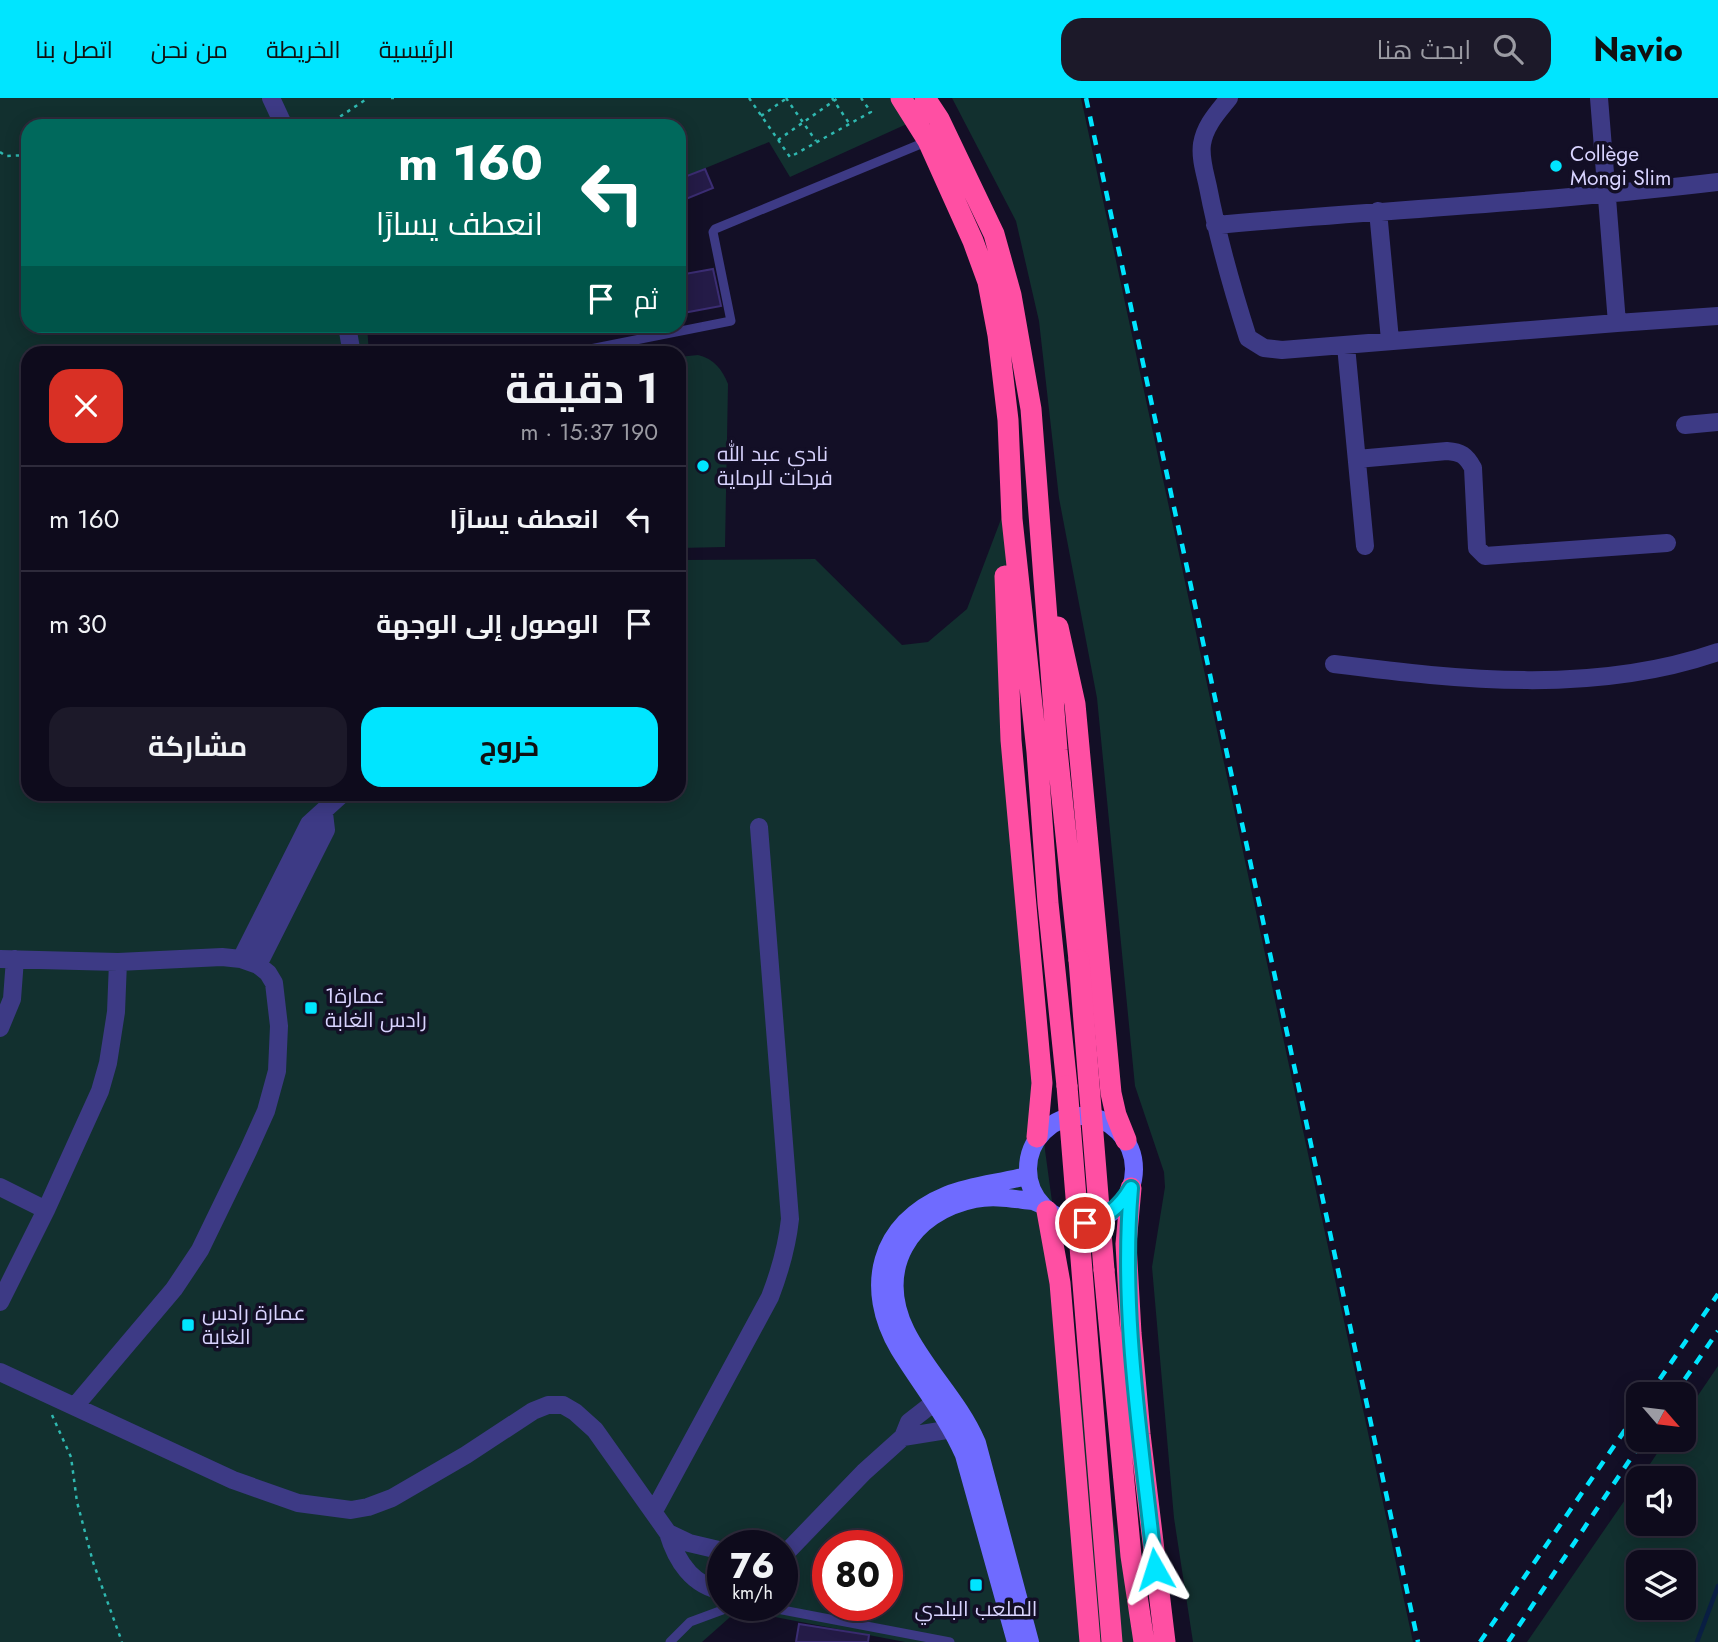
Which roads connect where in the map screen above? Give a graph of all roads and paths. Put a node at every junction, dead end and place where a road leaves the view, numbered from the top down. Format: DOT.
graph roads {
  1 [pos="271,98"];
  2 [pos="368,98"];
  3 [pos="749,98"];
  4 [pos="787,98"];
  5 [pos="860,98"];
  6 [pos="901,98"];
  7 [pos="925,98"];
  8 [pos="1229,98"];
  9 [pos="1599,98"];
  10 [pos="835,99"];
  11 [pos="761,116"];
  12 [pos="281,119"];
  13 [pos="336,119"];
  14 [pos="803,122"];
  15 [pos="849,123"];
  16 [pos="778,140"];
  17 [pos="928,141"];
  18 [pos="817,143"];
  19 [pos="0,152"];
  20 [pos="21,155"];
  21 [pos="1718,182"];
  22 [pos="1607,195"];
  23 [pos="1378,211"];
  24 [pos="1215,225"];
  25 [pos="1718,316"];
  26 [pos="1616,323"];
  27 [pos="686,330"];
  28 [pos="670,333"];
  29 [pos="1390,340"];
  30 [pos="605,346"];
  31 [pos="1346,346"];
  32 [pos="1718,422"];
  33 [pos="1685,425"];
  34 [pos="1357,459"];
  35 [pos="1012,519"];
  36 [pos="1667,543"];
  37 [pos="1365,546"];
  38 [pos="1041,548"];
  39 [pos="1718,652"];
  40 [pos="1334,664"];
  41 [pos="1047,751"];
  42 [pos="335,801"];
  43 [pos="759,827"];
  44 [pos="7,959"];
  45 [pos="118,962"];
  46 [pos="250,962"];
  47 [pos="0,1028"];
  48 [pos="1037,1137"];
  49 [pos="1126,1140"];
  50 [pos="1027,1174"];
  51 [pos="0,1187"];
  52 [pos="1131,1188"];
  53 [pos="1044,1208"];
  54 [pos="47,1210"];
  55 [pos="0,1302"];
  56 [pos="0,1372"];
  57 [pos="41,1390"];
  58 [pos="944,1401"];
  59 [pos="75,1406"];
  60 [pos="961,1428"];
  61 [pos="903,1437"];
  62 [pos="654,1511"];
  63 [pos="668,1533"];
  64 [pos="798,1540"];
  65 [pos="707,1547"];
  66 [pos="707,1584"];
  67 [pos="798,1613"];
  68 [pos="707,1616"];
  69 [pos="122,1642"];
  70 [pos="670,1642"];
  71 [pos="950,1642"];
  72 [pos="1016,1642"];
  73 [pos="1030,1642"];
  74 [pos="1090,1642"];
  75 [pos="1112,1642"];
  76 [pos="1144,1642"];
  77 [pos="1165,1642"];
  1 -- 12 [label="street"];
  2 -- 13 [label="path"];
  3 -- 11 [label="path"];
  4 -- 11 [label="path"];
  4 -- 14 [label="path"];
  5 -- 15 [label="path"];
  6 -- 17 [label="highway"];
  7 -- 38 [label="highway"];
  8 -- 24 [label="street"];
  9 -- 22 [label="street"];
  10 -- 14 [label="path"];
  10 -- 15 [label="path"];
  11 -- 16 [label="path"];
  14 -- 16 [label="path"];
  14 -- 18 [label="path"];
  15 -- 18 [label="path"];
  16 -- 18 [label="path"];
  17 -- 27 [label="lane"];
  17 -- 35 [label="highway"];
  19 -- 20 [label="path"];
  21 -- 22 [label="street"];
  22 -- 23 [label="street"];
  22 -- 26 [label="street"];
  23 -- 24 [label="street"];
  23 -- 29 [label="street"];
  24 -- 31 [label="street"];
  25 -- 26 [label="street"];
  26 -- 29 [label="street"];
  28 -- 30 [label="lane"];
  29 -- 31 [label="street"];
  31 -- 34 [label="street"];
  32 -- 33 [label="street"];
  34 -- 36 [label="street"];
  34 -- 37 [label="street"];
  35 -- 41 [label="highway"];
  35 -- 48 [label="highway"];
  38 -- 41 [label="highway"];
  38 -- 49 [label="highway"];
  39 -- 40 [label="street"];
  41 -- 75 [label="highway, bridge"];
  41 -- 76 [label="highway, bridge"];
  42 -- 46 [label="street"];
  43 -- 62 [label="street"];
  44 -- 45 [label="street"];
  44 -- 47 [label="street"];
  45 -- 46 [label="street"];
  45 -- 54 [label="street"];
  46 -- 59 [label="street"];
  48 -- 49 [label="street"];
  48 -- 50 [label="street"];
  49 -- 52 [label="street"];
  50 -- 53 [label="street"];
  50 -- 58 [label="street"];
  51 -- 54 [label="street"];
  52 -- 53 [label="street"];
  52 -- 77 [label="highway"];
  53 -- 58 [label="street"];
  53 -- 74 [label="highway"];
  54 -- 55 [label="street"];
  56 -- 57 [label="street"];
  57 -- 59 [label="street"];
  57 -- 69 [label="path"];
  58 -- 60 [label="street"];
  58 -- 61 [label="street"];
  59 -- 62 [label="street"];
  60 -- 61 [label="street"];
  60 -- 72 [label="street"];
  60 -- 73 [label="street"];
  61 -- 64 [label="street"];
  62 -- 63 [label="street"];
  63 -- 65 [label="street"];
  63 -- 66 [label="street"];
  67 -- 71 [label="lane"];
  68 -- 70 [label="lane"];
}
